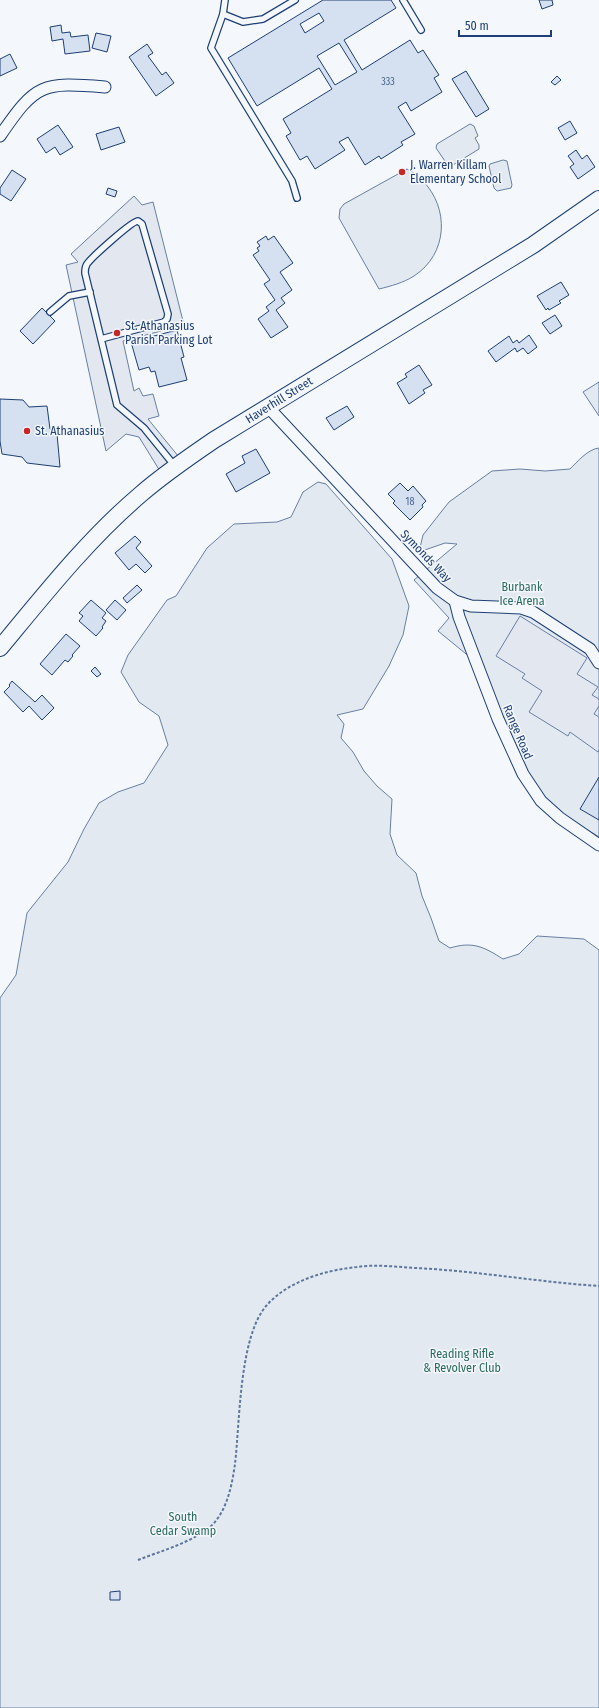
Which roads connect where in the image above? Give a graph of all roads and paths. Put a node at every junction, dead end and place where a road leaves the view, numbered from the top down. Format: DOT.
graph roads {
  1 [pos="225,0"];
  2 [pos="295,0"];
  3 [pos="403,0"];
  4 [pos="223,14"];
  5 [pos="420,30"];
  6 [pos="105,87"];
  7 [pos="0,136"];
  8 [pos="297,198"];
  9 [pos="599,200"];
  10 [pos="90,292"];
  11 [pos="50,312"];
  12 [pos="101,339"];
  13 [pos="268,407"];
  14 [pos="176,467"];
  15 [pos="454,601"];
  16 [pos="1,646"];
  17 [pos="599,663"];
  18 [pos="599,845"];
  19 [pos="599,1286"];
  20 [pos="138,1560"];
  1 -- 4 [label="lane"];
  2 -- 4 [label="lane"];
  3 -- 5 [label="lane"];
  4 -- 8 [label="lane"];
  6 -- 7 [label="street"];
  9 -- 13 [label="street, Haverhill Street"];
  10 -- 11 [label="lane"];
  10 -- 12 [label="lane"];
  10 -- 12 [label="lane"];
  12 -- 14 [label="lane"];
  13 -- 14 [label="street, Haverhill Street"];
  13 -- 15 [label="street, Symonds Way"];
  14 -- 16 [label="street, Haverhill Street"];
  15 -- 17 [label="street, Symonds Way"];
  15 -- 18 [label="street, Range Road"];
  19 -- 20 [label="path"];
}
